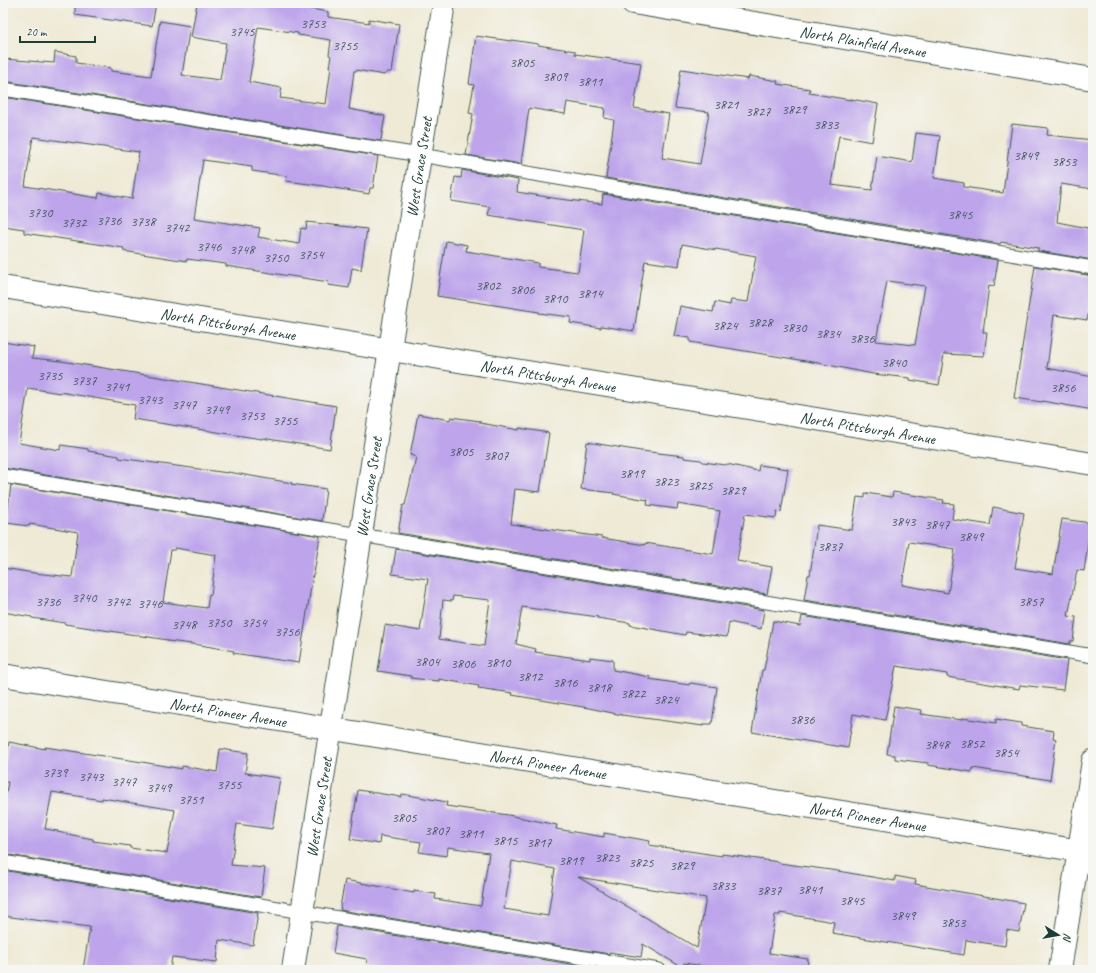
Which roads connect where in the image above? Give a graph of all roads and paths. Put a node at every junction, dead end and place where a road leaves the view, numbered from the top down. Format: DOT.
graph roads {
  1 [pos="444,3"];
  2 [pos="633,3"];
  3 [pos="1093,79"];
  4 [pos="3,89"];
  5 [pos="420,156"];
  6 [pos="1093,268"];
  7 [pos="3,287"];
  8 [pos="390,350"];
  9 [pos="1093,464"];
  10 [pos="3,476"];
  11 [pos="361,535"];
  12 [pos="1093,656"];
  13 [pos="3,675"];
  14 [pos="331,728"];
  15 [pos="1093,760"];
  16 [pos="1086,852"];
  17 [pos="3,862"];
  18 [pos="302,912"];
  19 [pos="293,970"];
  20 [pos="658,970"];
  21 [pos="1060,970"];
  1 -- 5 [label="street, West Grace Street"];
  2 -- 3 [label="street, North Plainfield Avenue"];
  4 -- 5 [label="lane"];
  5 -- 6 [label="lane"];
  5 -- 8 [label="street, West Grace Street"];
  7 -- 8 [label="street, North Pittsburgh Avenue"];
  8 -- 9 [label="street, North Pittsburgh Avenue"];
  8 -- 11 [label="street, West Grace Street"];
  10 -- 11 [label="lane"];
  11 -- 12 [label="lane"];
  11 -- 14 [label="street, West Grace Street"];
  13 -- 14 [label="street, North Pioneer Avenue"];
  14 -- 16 [label="street, North Pioneer Avenue"];
  14 -- 18 [label="street, West Grace Street"];
  15 -- 16 [label="street"];
  16 -- 21 [label="street"];
  17 -- 18 [label="lane"];
  18 -- 19 [label="street, West Grace Street"];
  18 -- 20 [label="lane"];
}
